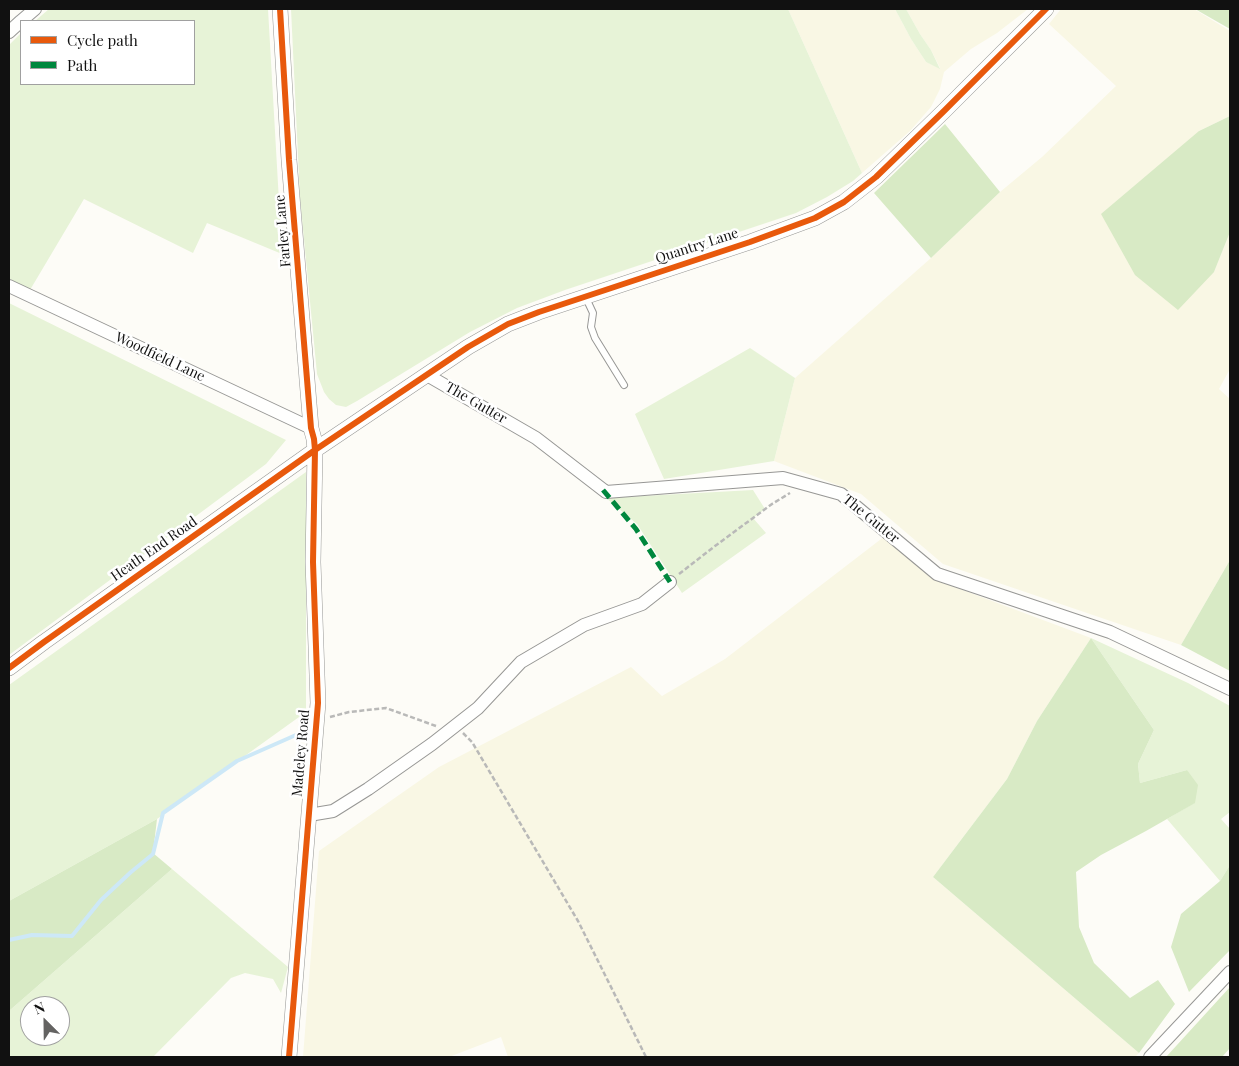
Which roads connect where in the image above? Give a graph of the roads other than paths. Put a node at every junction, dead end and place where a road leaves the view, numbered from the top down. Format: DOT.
graph roads {
  1 [pos="36,9"];
  2 [pos="280,9"];
  3 [pos="1046,9"];
  4 [pos="22,20"];
  5 [pos="20,22"];
  6 [pos="9,32"];
  7 [pos="9,286"];
  8 [pos="585,296"];
  9 [pos="427,375"];
  10 [pos="624,385"];
  11 [pos="311,428"];
  12 [pos="315,450"];
  13 [pos="670,582"];
  14 [pos="9,668"];
  15 [pos="1230,689"];
  16 [pos="309,815"];
  17 [pos="1230,972"];
  18 [pos="289,1057"];
  19 [pos="1150,1057"];
  1 -- 4 [label="street"];
  2 -- 11 [label="street, Farley Lane"];
  3 -- 8 [label="street, Quantry Lane"];
  5 -- 6 [label="street"];
  7 -- 11 [label="street, Woodfield Lane"];
  8 -- 9 [label="street, Quantry Lane"];
  8 -- 10 [label="lane"];
  9 -- 12 [label="street, Quantry Lane"];
  9 -- 15 [label="street, The Gutter"];
  11 -- 12 [label="street, Farley Lane"];
  12 -- 14 [label="street, Heath End Road"];
  12 -- 16 [label="street, Madeley Road"];
  13 -- 16 [label="street"];
  16 -- 18 [label="street, Madeley Road"];
  17 -- 19 [label="street"];
}
